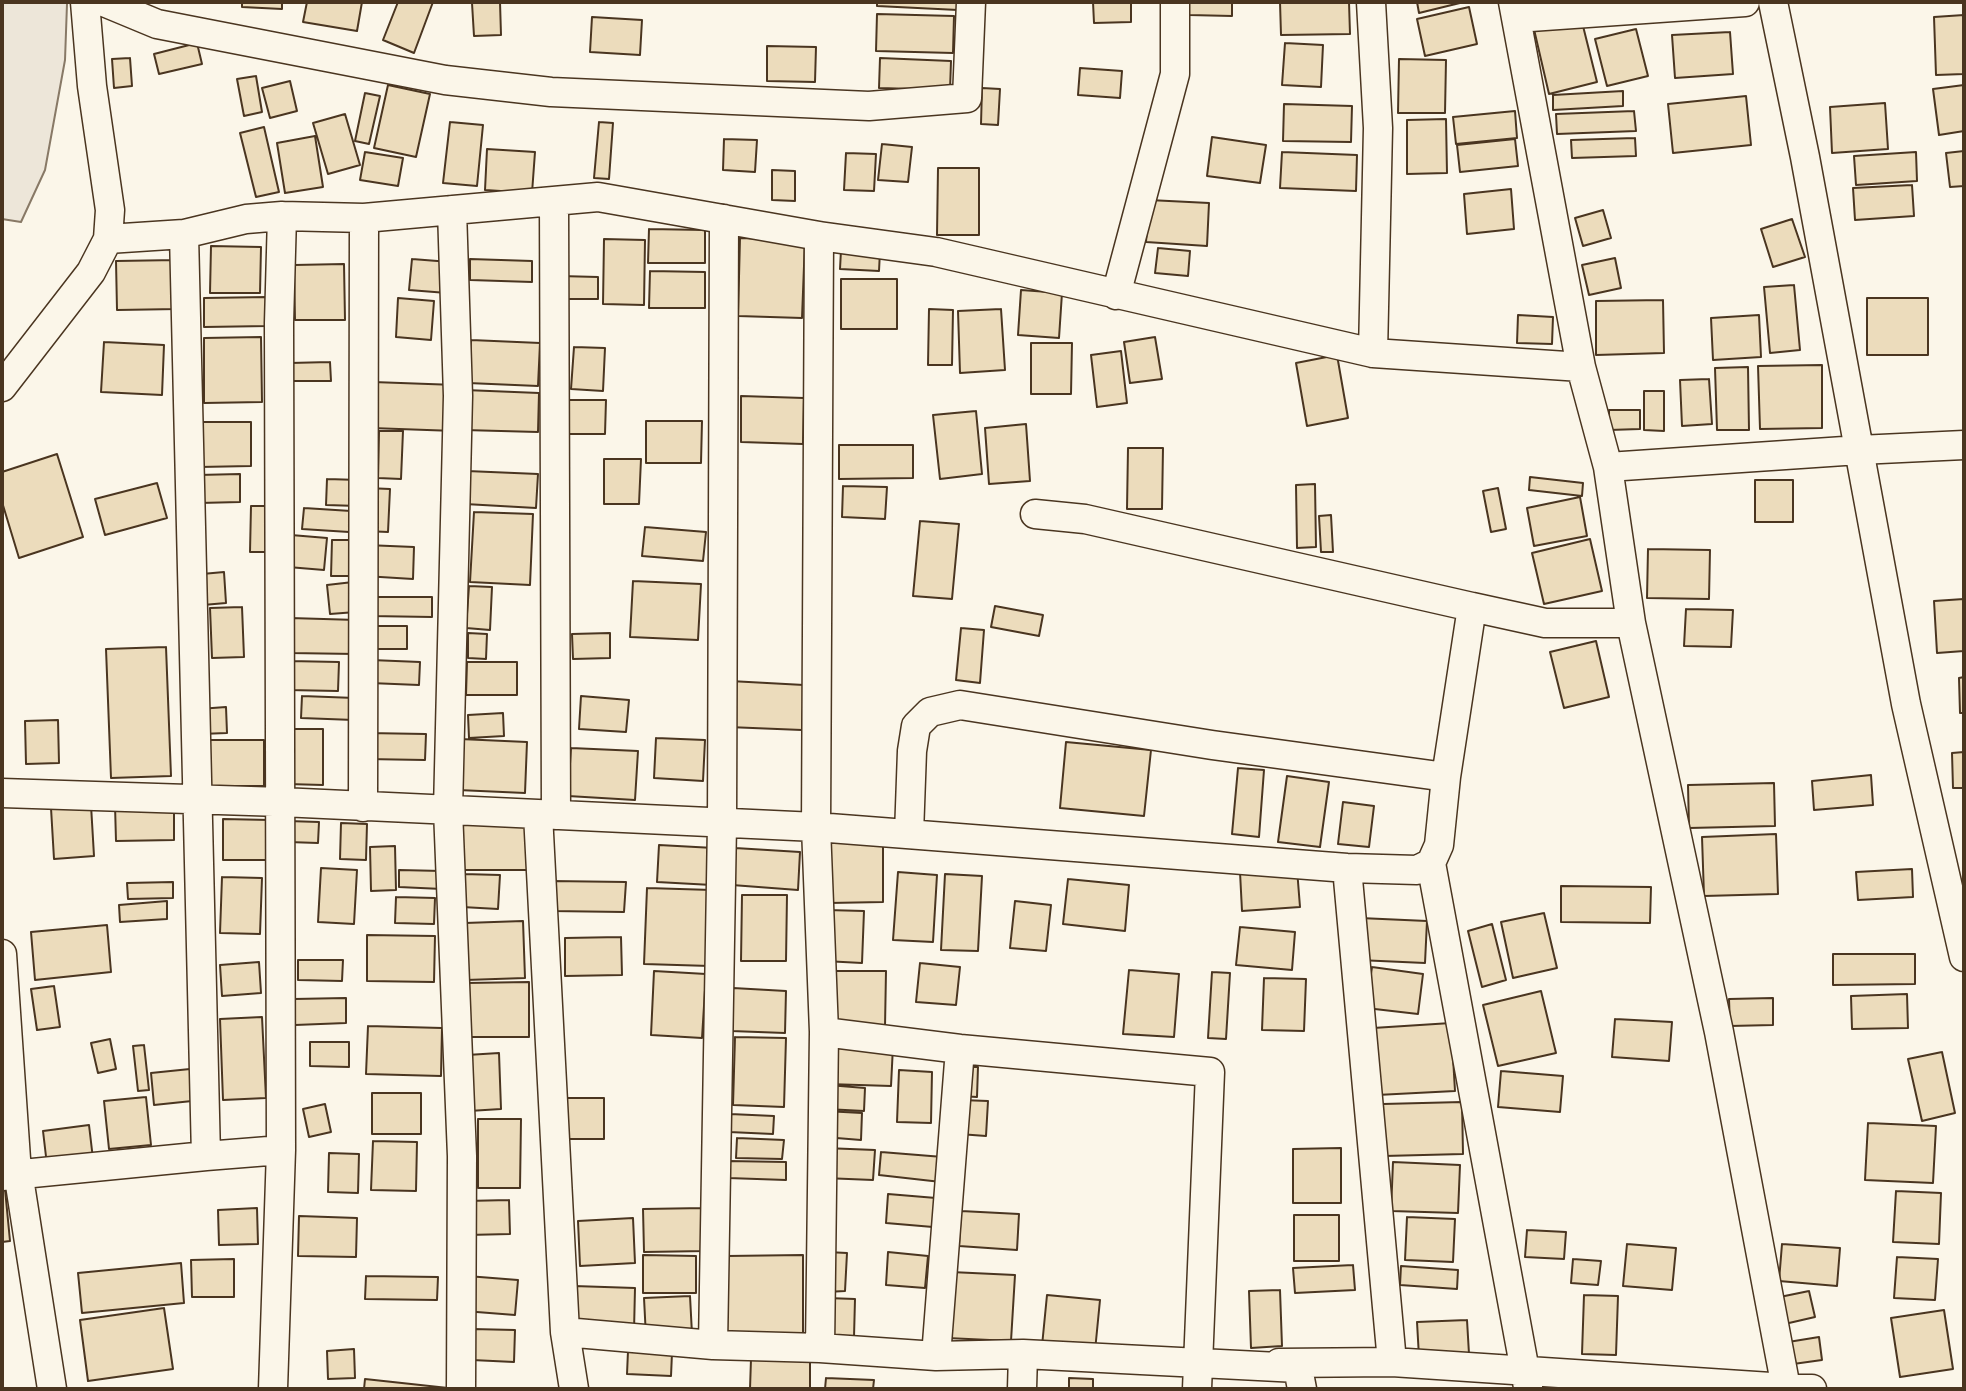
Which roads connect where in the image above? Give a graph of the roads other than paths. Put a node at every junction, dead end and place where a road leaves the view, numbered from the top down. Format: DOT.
graph roads {
  1 [pos="85,2"];
  2 [pos="104,2"];
  3 [pos="971,2"];
  4 [pos="1175,2"];
  5 [pos="1371,2"];
  6 [pos="1745,2"];
  7 [pos="1773,2"];
  8 [pos="1514,10"];
  9 [pos="554,201"];
  10 [pos="452,210"];
  11 [pos="282,216"];
  12 [pos="364,218"];
  13 [pos="724,219"];
  14 [pos="184,234"];
  15 [pos="819,236"];
  16 [pos="108,239"];
  17 [pos="1116,295"];
  18 [pos="1373,353"];
  19 [pos="1581,367"];
  20 [pos="2,387"];
  21 [pos="1964,445"];
  22 [pos="1859,450"];
  23 [pos="1608,467"];
  24 [pos="1035,513"];
  25 [pos="1472,607"];
  26 [pos="1631,623"];
  27 [pos="1447,777"];
  28 [pos="2,793"];
  29 [pos="196,799"];
  30 [pos="281,802"];
  31 [pos="363,807"];
  32 [pos="447,810"];
  33 [pos="547,815"];
  34 [pos="722,824"];
  35 [pos="816,827"];
  36 [pos="909,834"];
  37 [pos="1431,863"];
  38 [pos="1347,867"];
  39 [pos="2,954"];
  40 [pos="1964,957"];
  41 [pos="824,1032"];
  42 [pos="960,1049"];
  43 [pos="281,1150"];
  44 [pos="206,1156"];
  45 [pos="10,1176"];
  46 [pos="565,1332"];
  47 [pos="713,1345"];
  48 [pos="820,1348"];
  49 [pos="1023,1354"];
  50 [pos="936,1356"];
  51 [pos="1392,1363"];
  52 [pos="1197,1376"];
  53 [pos="1526,1380"];
  54 [pos="52,1389"];
  55 [pos="273,1389"];
  56 [pos="461,1389"];
  57 [pos="574,1389"];
  58 [pos="1022,1389"];
  59 [pos="1302,1389"];
  60 [pos="1795,1389"];
  1 -- 16 [label="street"];
  2 -- 3 [label="street"];
  4 -- 17 [label="street"];
  5 -- 18 [label="street"];
  6 -- 8 [label="street"];
  7 -- 22 [label="street"];
  8 -- 19 [label="street"];
  9 -- 10 [label="street"];
  9 -- 13 [label="street"];
  9 -- 33 [label="street"];
  10 -- 12 [label="street"];
  10 -- 32 [label="street"];
  11 -- 12 [label="street"];
  11 -- 14 [label="street"];
  11 -- 30 [label="street"];
  12 -- 31 [label="street"];
  13 -- 15 [label="street"];
  13 -- 34 [label="street"];
  14 -- 16 [label="street"];
  14 -- 29 [label="street"];
  15 -- 17 [label="street"];
  15 -- 35 [label="street"];
  16 -- 20 [label="street"];
  17 -- 18 [label="street"];
  18 -- 19 [label="street"];
  19 -- 23 [label="street"];
  21 -- 22 [label="street"];
  22 -- 23 [label="street"];
  22 -- 40 [label="street"];
  23 -- 26 [label="street"];
  24 -- 25 [label="street"];
  25 -- 26 [label="street"];
  25 -- 27 [label="street"];
  26 -- 60 [label="street"];
  27 -- 36 [label="street"];
  27 -- 37 [label="street"];
  28 -- 29 [label="street"];
  29 -- 30 [label="street"];
  29 -- 44 [label="street"];
  30 -- 31 [label="street"];
  30 -- 43 [label="street"];
  31 -- 32 [label="street"];
  32 -- 33 [label="street"];
  32 -- 56 [label="street"];
  33 -- 34 [label="street"];
  33 -- 46 [label="street"];
  34 -- 35 [label="street"];
  34 -- 47 [label="street"];
  35 -- 36 [label="street"];
  35 -- 41 [label="street"];
  36 -- 38 [label="street"];
  37 -- 38 [label="street"];
  37 -- 53 [label="street"];
  38 -- 51 [label="street"];
  39 -- 45 [label="street"];
  41 -- 42 [label="street"];
  41 -- 48 [label="street"];
  42 -- 50 [label="street"];
  42 -- 52 [label="street"];
  43 -- 44 [label="street"];
  43 -- 55 [label="street"];
  44 -- 45 [label="street"];
  45 -- 54 [label="street"];
  46 -- 47 [label="street"];
  46 -- 57 [label="street"];
  47 -- 48 [label="street"];
  48 -- 50 [label="street"];
  49 -- 50 [label="street"];
  49 -- 52 [label="street"];
  49 -- 58 [label="street"];
  51 -- 52 [label="street"];
  51 -- 53 [label="street"];
  52 -- 59 [label="street"];
  53 -- 60 [label="street"];
}
